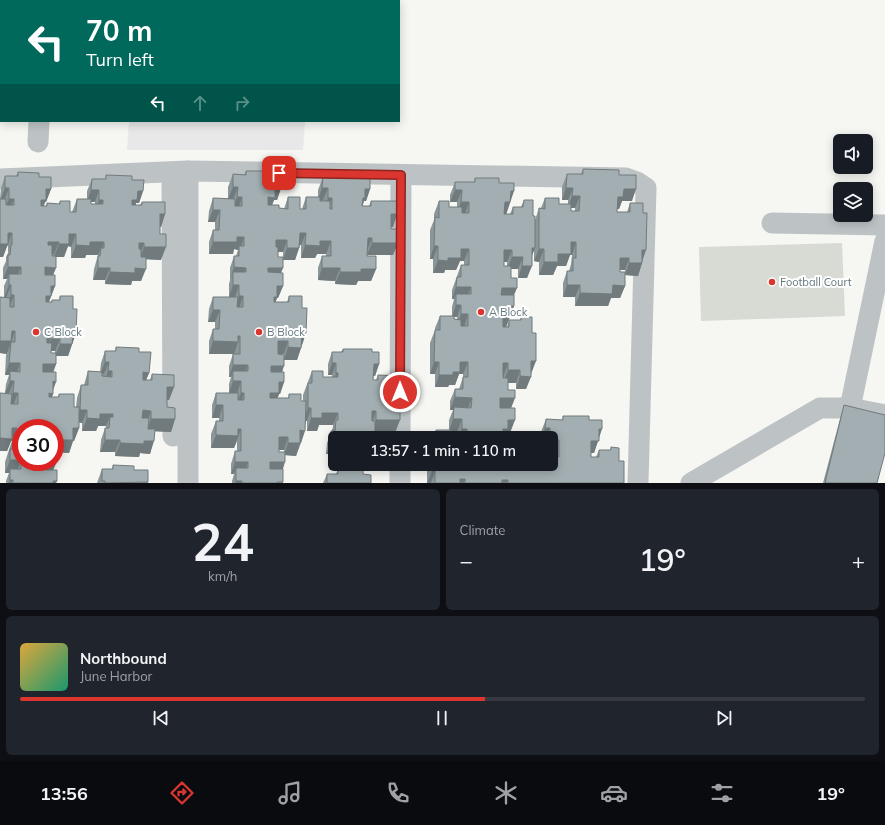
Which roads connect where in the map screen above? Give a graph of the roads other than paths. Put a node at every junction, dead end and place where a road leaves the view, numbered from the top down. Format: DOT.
graph roads {
  1 [pos="39,122"];
  2 [pos="38,142"];
  3 [pos="180,172"];
  4 [pos="407,175"];
  5 [pos="0,179"];
  6 [pos="772,224"];
  7 [pos="885,225"];
  8 [pos="885,241"];
  9 [pos="850,408"];
  10 [pos="885,415"];
  11 [pos="400,431"];
  12 [pos="412,431"];
  13 [pos="400,471"];
  14 [pos="412,471"];
  15 [pos="174,483"];
  16 [pos="188,483"];
  17 [pos="400,483"];
  18 [pos="412,483"];
  19 [pos="638,483"];
  20 [pos="691,483"];
  1 -- 2 [label="street"];
  3 -- 4 [label="street"];
  3 -- 5 [label="street"];
  3 -- 15 [label="street"];
  3 -- 16 [label="street"];
  4 -- 11 [label="street"];
  4 -- 12 [label="street"];
  4 -- 19 [label="street"];
  6 -- 7 [label="street"];
  8 -- 9 [label="street"];
  9 -- 10 [label="street"];
  9 -- 20 [label="street"];
  13 -- 17 [label="street"];
  14 -- 18 [label="street"];
}
